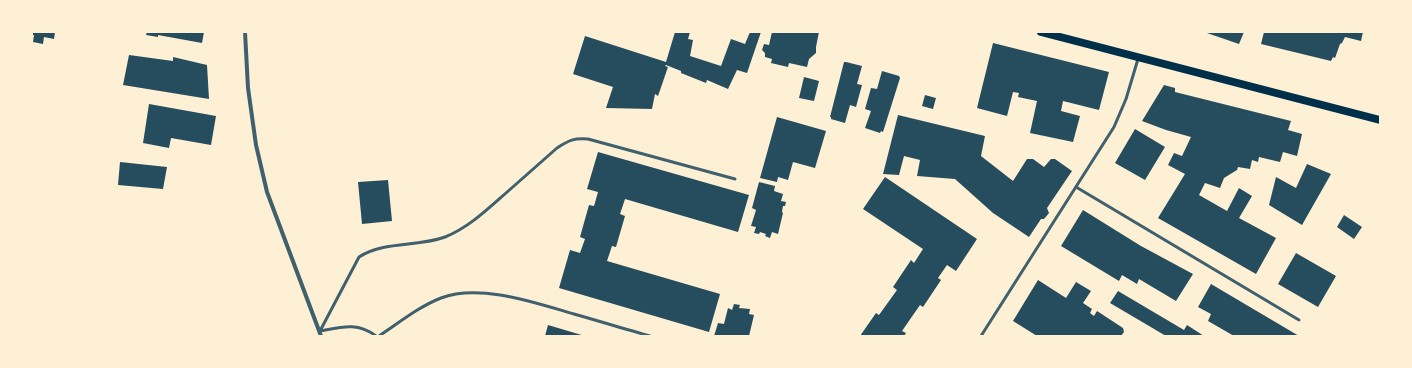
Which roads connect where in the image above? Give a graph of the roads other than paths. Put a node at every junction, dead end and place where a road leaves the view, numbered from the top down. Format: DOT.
graph roads {
  1 [pos="245,32"];
  2 [pos="1041,32"];
  3 [pos="1139,58"];
  4 [pos="1380,120"];
  5 [pos="735,179"];
  6 [pos="1076,187"];
  7 [pos="1299,320"];
  8 [pos="321,334"];
  9 [pos="378,336"];
  10 [pos="650,336"];
  11 [pos="981,336"];
  1 -- 8 [label="street"];
  2 -- 3 [label="main road"];
  3 -- 4 [label="main road"];
  3 -- 6 [label="lane"];
  5 -- 8 [label="lane"];
  6 -- 7 [label="lane"];
  6 -- 11 [label="lane"];
  8 -- 9 [label="lane"];
  9 -- 10 [label="lane"];
}
